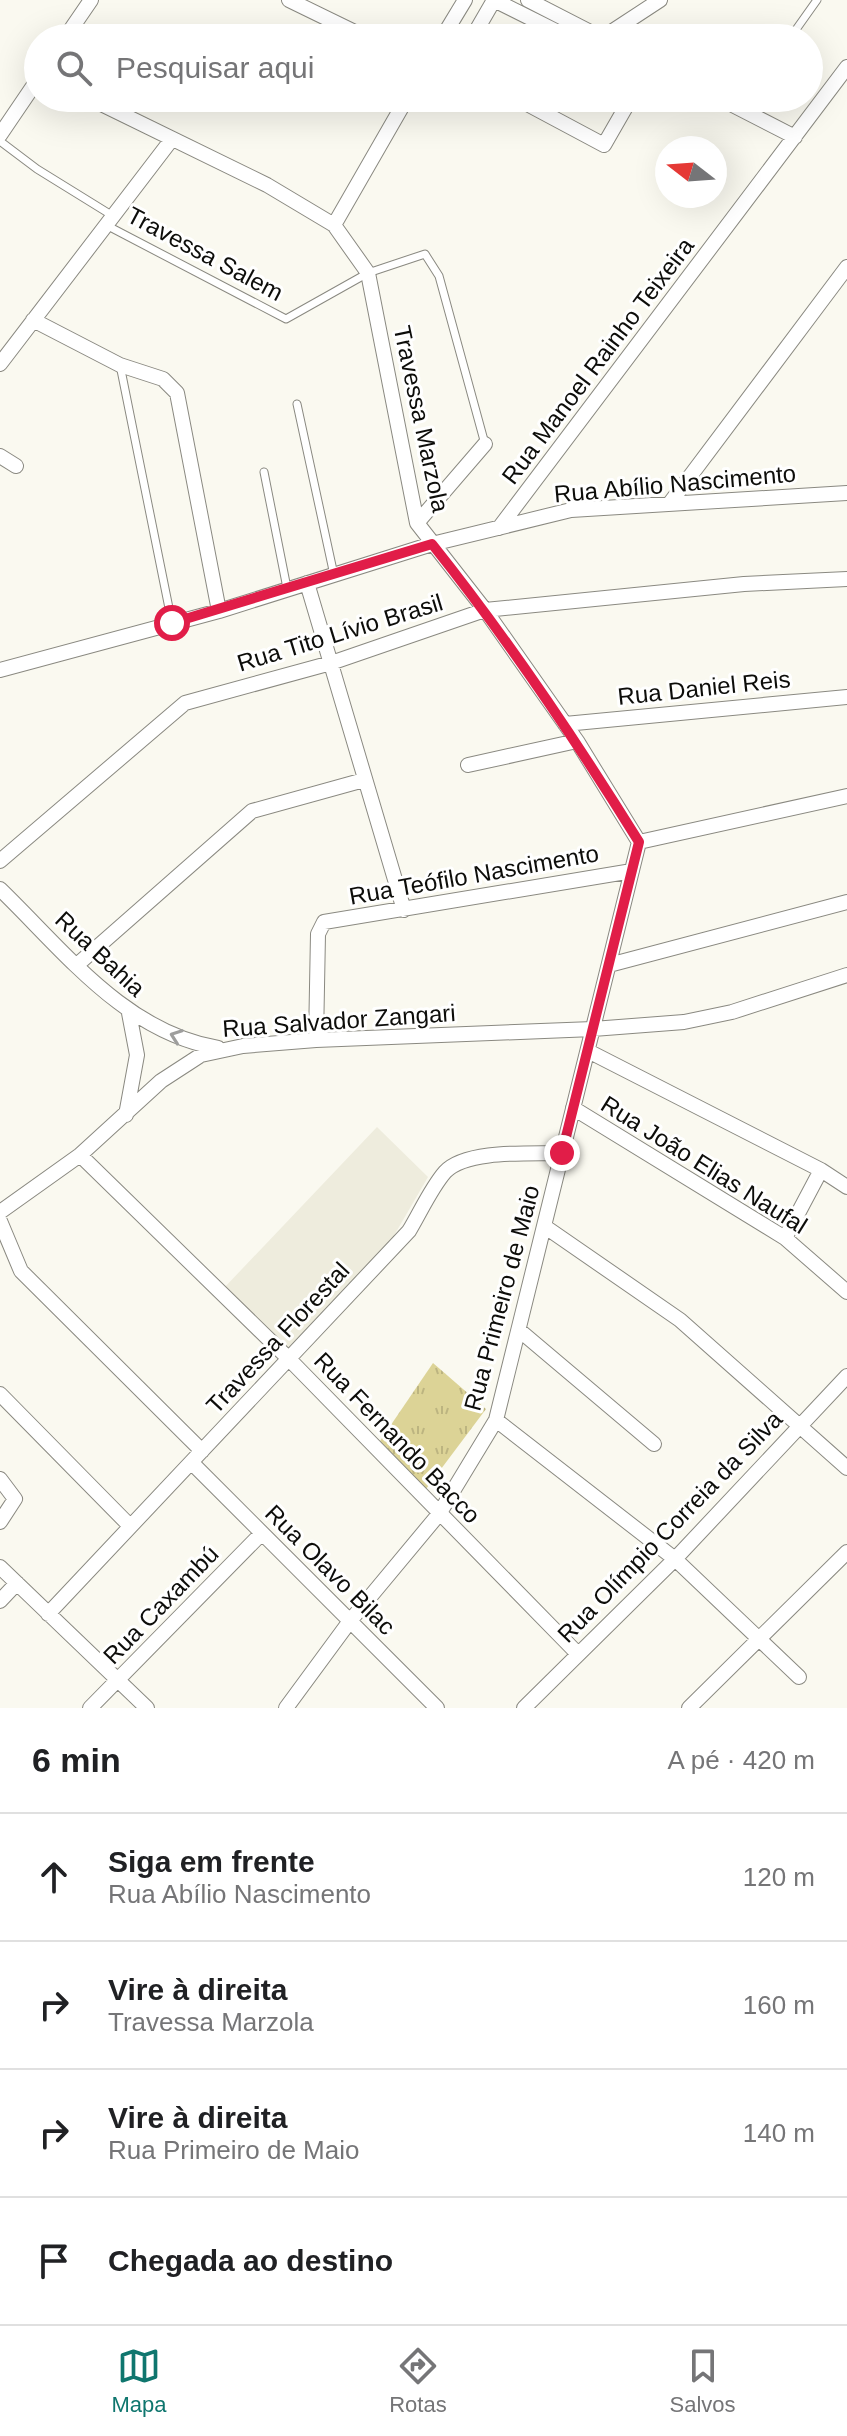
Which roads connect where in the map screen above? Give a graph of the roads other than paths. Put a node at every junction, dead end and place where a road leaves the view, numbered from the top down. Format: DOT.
graph roads {
  1 [pos="91,0"];
  2 [pos="289,0"];
  3 [pos="465,0"];
  4 [pos="494,0"];
  5 [pos="528,0"];
  6 [pos="660,0"];
  7 [pos="817,0"];
  8 [pos="75,24"];
  9 [pos="338,24"];
  10 [pos="450,24"];
  11 [pos="480,24"];
  12 [pos="542,24"];
  13 [pos="575,24"];
  14 [pos="623,24"];
  15 [pos="800,24"];
  16 [pos="847,67"];
  17 [pos="823,99"];
  18 [pos="24,101"];
  19 [pos="117,112"];
  20 [pos="399,112"];
  21 [pos="542,112"];
  22 [pos="623,112"];
  23 [pos="757,112"];
  24 [pos="814,112"];
  25 [pos="795,137"];
  26 [pos="0,138"];
  27 [pos="172,139"];
  28 [pos="110,221"];
  29 [pos="334,225"];
  30 [pos="847,267"];
  31 [pos="368,273"];
  32 [pos="33,320"];
  33 [pos="0,364"];
  34 [pos="120,365"];
  35 [pos="297,404"];
  36 [pos="485,444"];
  37 [pos="0,456"];
  38 [pos="16,466"];
  39 [pos="264,472"];
  40 [pos="846,491"];
  41 [pos="670,503"];
  42 [pos="417,523"];
  43 [pos="499,528"];
  44 [pos="432,544"];
  45 [pos="334,575"];
  46 [pos="847,579"];
  47 [pos="307,583"];
  48 [pos="287,588"];
  49 [pos="485,610"];
  50 [pos="219,611"];
  51 [pos="172,623"];
  52 [pos="331,663"];
  53 [pos="0,670"];
  54 [pos="847,697"];
  55 [pos="565,724"];
  56 [pos="577,741"];
  57 [pos="468,765"];
  58 [pos="364,780"];
  59 [pos="847,796"];
  60 [pos="639,842"];
  61 [pos="0,861"];
  62 [pos="632,871"];
  63 [pos="0,889"];
  64 [pos="847,902"];
  65 [pos="404,910"];
  66 [pos="78,964"];
  67 [pos="609,965"];
  68 [pos="847,975"];
  69 [pos="129,1013"];
  70 [pos="593,1029"];
  71 [pos="316,1040"];
  72 [pos="226,1049"];
  73 [pos="588,1051"];
  74 [pos="573,1108"];
  75 [pos="126,1115"];
  76 [pos="562,1153"];
  77 [pos="80,1155"];
  78 [pos="821,1170"];
  79 [pos="847,1187"];
  80 [pos="0,1212"];
  81 [pos="0,1221"];
  82 [pos="544,1226"];
  83 [pos="785,1238"];
  84 [pos="847,1292"];
  85 [pos="519,1330"];
  86 [pos="288,1358"];
  87 [pos="847,1376"];
  88 [pos="0,1394"];
  89 [pos="496,1420"];
  90 [pos="800,1424"];
  91 [pos="654,1444"];
  92 [pos="202,1451"];
  93 [pos="192,1463"];
  94 [pos="847,1468"];
  95 [pos="0,1479"];
  96 [pos="439,1514"];
  97 [pos="0,1522"];
  98 [pos="130,1526"];
  99 [pos="262,1533"];
  100 [pos="847,1552"];
  101 [pos="675,1559"];
  102 [pos="0,1567"];
  103 [pos="17,1583"];
  104 [pos="0,1601"];
  105 [pos="48,1614"];
  106 [pos="350,1621"];
  107 [pos="760,1640"];
  108 [pos="578,1654"];
  109 [pos="799,1677"];
  110 [pos="119,1680"];
  111 [pos="90,1708"];
  112 [pos="147,1708"];
  113 [pos="286,1708"];
  114 [pos="437,1708"];
  115 [pos="524,1708"];
  116 [pos="689,1708"];
  1 -- 8 [label="street"];
  2 -- 9 [label="street"];
  3 -- 10 [label="street"];
  4 -- 11 [label="street"];
  4 -- 12 [label="street"];
  5 -- 13 [label="street"];
  6 -- 14 [label="street"];
  7 -- 15 [label="lane"];
  16 -- 17 [label="street, Rua Manoel Rainho Teixeira"];
  18 -- 26 [label="street"];
  19 -- 27 [label="street, Travessa Marzola"];
  20 -- 29 [label="street"];
  21 -- 22 [label="street"];
  23 -- 25 [label="street"];
  24 -- 25 [label="street, Rua Manoel Rainho Teixeira"];
  25 -- 43 [label="street, Rua Manoel Rainho Teixeira"];
  26 -- 28 [label="lane"];
  27 -- 28 [label="street"];
  27 -- 29 [label="street, Travessa Marzola"];
  28 -- 31 [label="lane, Travessa Salem"];
  28 -- 32 [label="street"];
  29 -- 31 [label="street, Travessa Marzola"];
  30 -- 41 [label="street"];
  31 -- 36 [label="lane"];
  31 -- 42 [label="street, Travessa Marzola"];
  32 -- 33 [label="street"];
  32 -- 34 [label="street"];
  34 -- 50 [label="street"];
  34 -- 51 [label="lane"];
  35 -- 45 [label="lane"];
  36 -- 42 [label="street"];
  37 -- 38 [label="street"];
  39 -- 48 [label="lane"];
  40 -- 41 [label="street, Rua Abílio Nascimento"];
  41 -- 43 [label="street, Rua Abílio Nascimento"];
  42 -- 44 [label="street, Travessa Marzola"];
  43 -- 44 [label="street, Rua Abílio Nascimento"];
  44 -- 45 [label="street, Rua Abílio Nascimento"];
  44 -- 49 [label="street, Travessa Marzola"];
  45 -- 47 [label="street, Rua Abílio Nascimento"];
  46 -- 49 [label="street, Rua Tito Lívio Brasil"];
  47 -- 48 [label="street, Rua Abílio Nascimento"];
  47 -- 52 [label="street"];
  48 -- 50 [label="street, Rua Abílio Nascimento"];
  49 -- 52 [label="street, Rua Tito Lívio Brasil"];
  49 -- 55 [label="street, Travessa Marzola"];
  50 -- 51 [label="street, Rua Abílio Nascimento"];
  51 -- 53 [label="street, Rua Abílio Nascimento"];
  52 -- 58 [label="street"];
  52 -- 61 [label="street, Rua Tito Lívio Brasil"];
  54 -- 55 [label="street, Rua Daniel Reis"];
  55 -- 56 [label="street, Travessa Marzola"];
  56 -- 57 [label="street"];
  56 -- 60 [label="street, Travessa Marzola"];
  58 -- 65 [label="street"];
  58 -- 66 [label="street"];
  59 -- 60 [label="street"];
  60 -- 62 [label="street, Rua Primeiro de Maio"];
  62 -- 65 [label="street, Rua Teófilo Nascimento"];
  62 -- 67 [label="street, Rua Primeiro de Maio"];
  63 -- 66 [label="street, Rua Bahia"];
  64 -- 67 [label="street"];
  65 -- 71 [label="street, Rua Teófilo Nascimento"];
  66 -- 69 [label="street, Rua Bahia"];
  67 -- 70 [label="street, Rua Primeiro de Maio"];
  68 -- 70 [label="street, Rua Salvador Zangari"];
  72 -- 69 [label="street, Rua Bahia, one-way"];
  69 -- 75 [label="street"];
  70 -- 71 [label="street, Rua Salvador Zangari"];
  70 -- 73 [label="street, Rua Primeiro de Maio"];
  71 -- 72 [label="street, Rua Salvador Zangari"];
  72 -- 75 [label="street, Rua Salvador Zangari"];
  73 -- 74 [label="street, Rua Primeiro de Maio"];
  73 -- 78 [label="street"];
  74 -- 76 [label="street, Rua Primeiro de Maio"];
  74 -- 83 [label="street, Rua João Elias Naufal"];
  75 -- 77 [label="street, Rua Salvador Zangari"];
  76 -- 82 [label="street, Rua Primeiro de Maio"];
  76 -- 86 [label="street, Travessa Florestal"];
  77 -- 80 [label="street, Rua Salvador Zangari"];
  77 -- 86 [label="street, Rua Fernando Bacco"];
  78 -- 79 [label="street"];
  78 -- 83 [label="street"];
  81 -- 92 [label="street"];
  82 -- 85 [label="street, Rua Primeiro de Maio"];
  82 -- 90 [label="street"];
  83 -- 84 [label="street, Rua João Elias Naufal"];
  85 -- 89 [label="street, Rua Primeiro de Maio"];
  85 -- 91 [label="street"];
  86 -- 92 [label="street, Travessa Florestal"];
  86 -- 96 [label="street, Rua Fernando Bacco"];
  87 -- 90 [label="street, Rua Olímpio Correia da Silva"];
  88 -- 98 [label="street"];
  89 -- 96 [label="street, Rua Primeiro de Maio"];
  89 -- 101 [label="street"];
  90 -- 94 [label="street"];
  90 -- 101 [label="street, Rua Olímpio Correia da Silva"];
  92 -- 93 [label="street, Travessa Florestal"];
  93 -- 98 [label="street, Travessa Florestal"];
  93 -- 99 [label="street, Rua Olavo Bilac"];
  95 -- 97 [label="street"];
  96 -- 106 [label="street, Rua Primeiro de Maio"];
  96 -- 108 [label="street, Rua Fernando Bacco"];
  98 -- 105 [label="street, Travessa Florestal"];
  99 -- 106 [label="street, Rua Olavo Bilac"];
  99 -- 110 [label="street, Rua Caxambú"];
  100 -- 107 [label="street"];
  101 -- 107 [label="street"];
  101 -- 108 [label="street, Rua Olímpio Correia da Silva"];
  102 -- 103 [label="street"];
  103 -- 104 [label="street"];
  103 -- 105 [label="street"];
  105 -- 110 [label="street"];
  106 -- 113 [label="street, Rua Primeiro de Maio"];
  106 -- 114 [label="street, Rua Olavo Bilac"];
  107 -- 109 [label="street"];
  107 -- 116 [label="street"];
  108 -- 115 [label="street, Rua Olímpio Correia da Silva"];
  110 -- 111 [label="street, Rua Caxambú"];
  110 -- 112 [label="street"];
}
